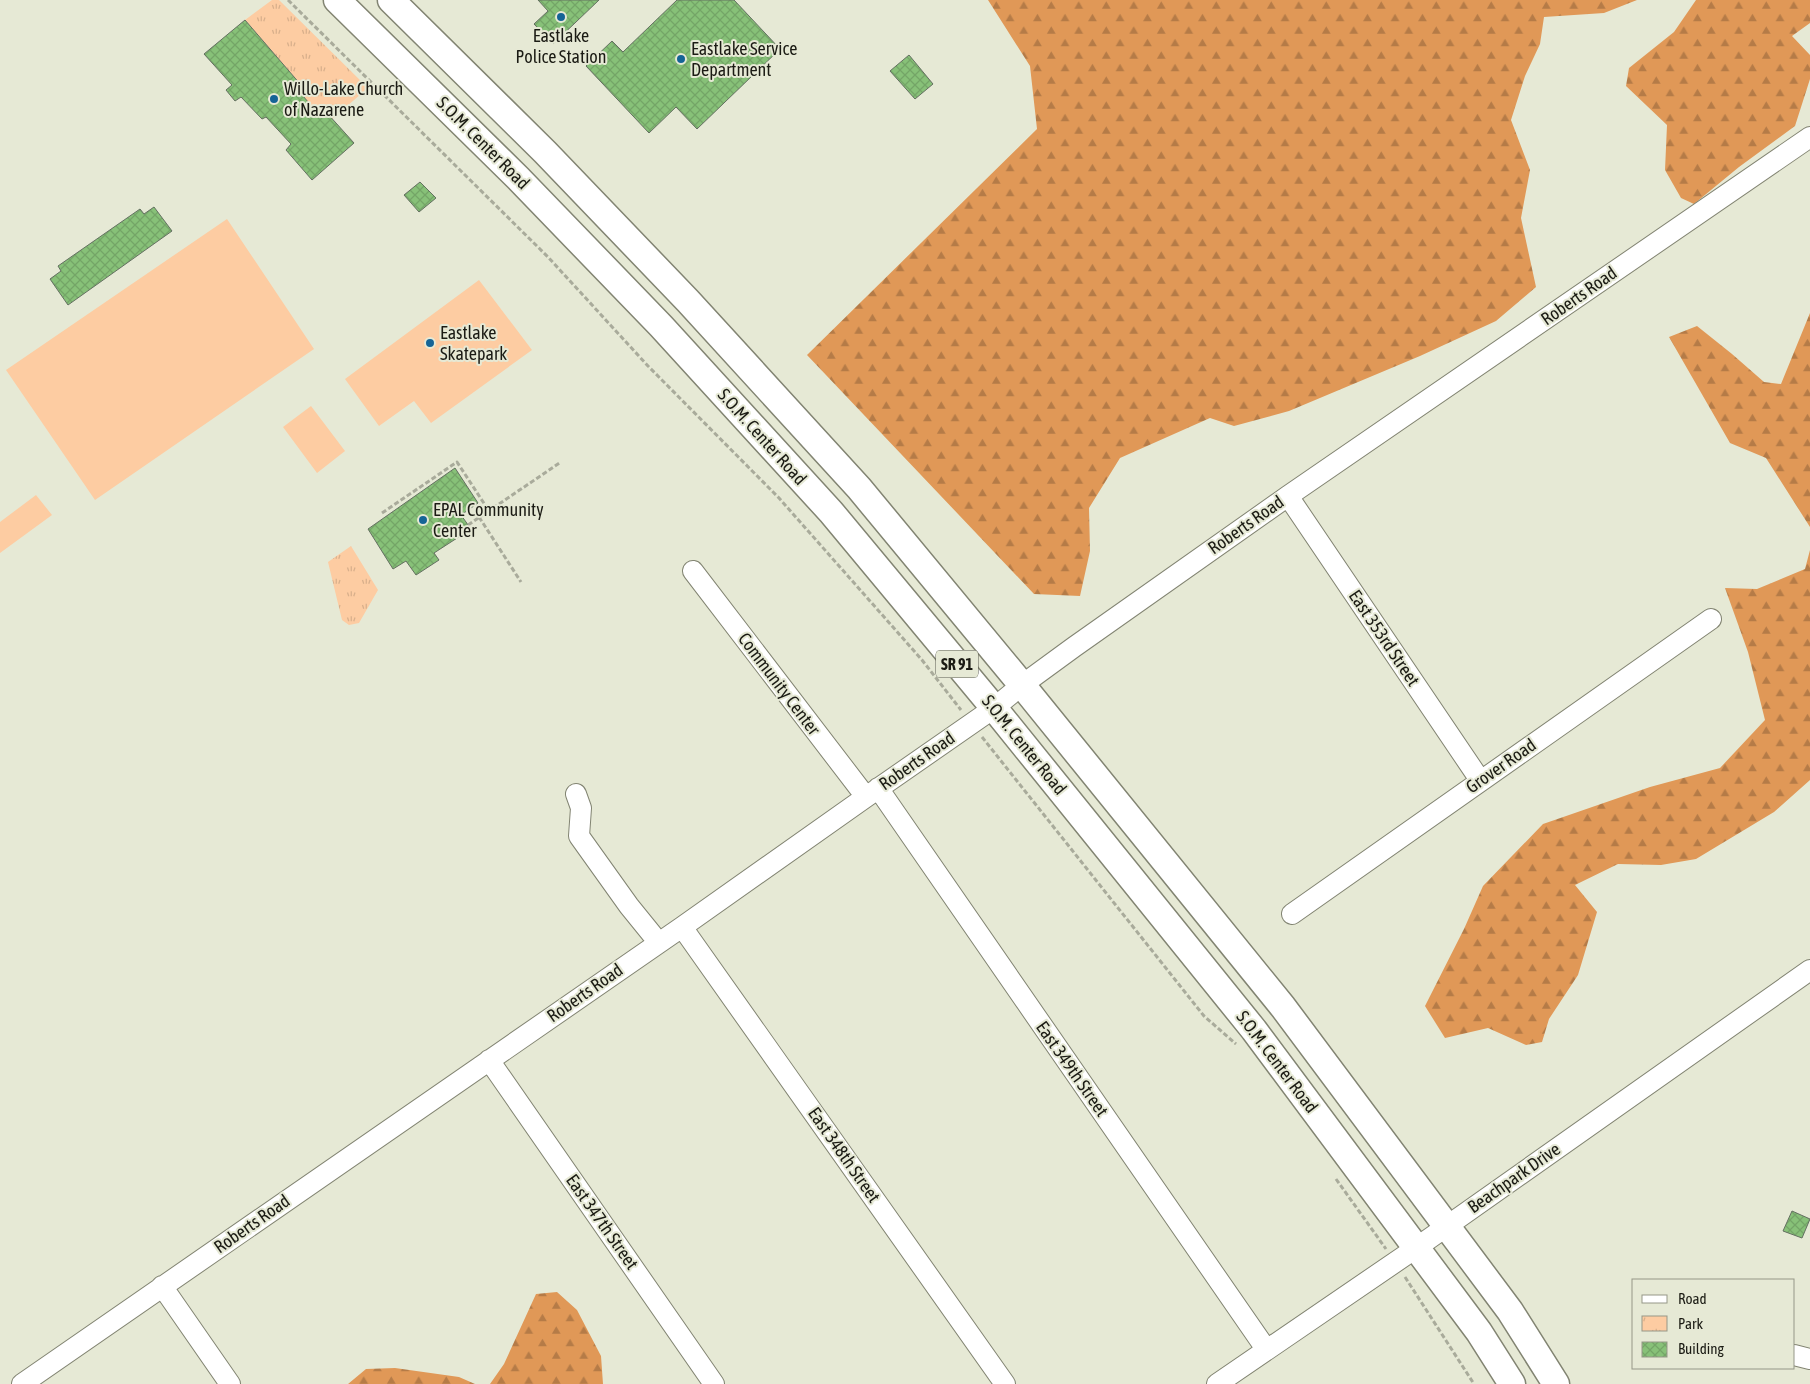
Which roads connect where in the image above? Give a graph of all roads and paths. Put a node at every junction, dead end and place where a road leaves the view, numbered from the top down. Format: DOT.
graph roads {
  1 [pos="288,0"];
  2 [pos="337,0"];
  3 [pos="390,0"];
  4 [pos="1810,137"];
  5 [pos="561,462"];
  6 [pos="1288,496"];
  7 [pos="489,511"];
  8 [pos="382,513"];
  9 [pos="480,517"];
  10 [pos="468,525"];
  11 [pos="693,571"];
  12 [pos="521,582"];
  13 [pos="1711,619"];
  14 [pos="1022,685"];
  15 [pos="957,705"];
  16 [pos="994,708"];
  17 [pos="982,738"];
  18 [pos="1480,780"];
  19 [pos="872,792"];
  20 [pos="576,794"];
  21 [pos="1292,914"];
  22 [pos="682,927"];
  23 [pos="659,942"];
  24 [pos="1810,970"];
  25 [pos="1238,1045"];
  26 [pos="489,1060"];
  27 [pos="1335,1178"];
  28 [pos="1445,1226"];
  29 [pos="1385,1248"];
  30 [pos="1416,1248"];
  31 [pos="1404,1275"];
  32 [pos="162,1286"];
  33 [pos="1266,1349"];
  34 [pos="1795,1355"];
  35 [pos="1810,1359"];
  36 [pos="22,1384"];
  37 [pos="230,1384"];
  38 [pos="714,1384"];
  39 [pos="1005,1384"];
  40 [pos="1216,1384"];
  41 [pos="1474,1384"];
  42 [pos="1512,1384"];
  43 [pos="1556,1384"];
  1 -- 15 [label="path"];
  2 -- 16 [label="main road, S.O.M. Center Road / SR 91"];
  3 -- 14 [label="main road, S.O.M. Center Road / SR 91"];
  4 -- 6 [label="street, Roberts Road"];
  5 -- 7 [label="path"];
  6 -- 14 [label="street, Roberts Road"];
  6 -- 18 [label="street, East 353rd Street"];
  7 -- 8 [label="path"];
  7 -- 9 [label="path"];
  9 -- 10 [label="path"];
  9 -- 12 [label="path"];
  11 -- 19 [label="street, Community Center"];
  13 -- 18 [label="street, Grover Road"];
  14 -- 16 [label="street, Roberts Road"];
  14 -- 28 [label="main road, S.O.M. Center Road / SR 91"];
  16 -- 19 [label="street, Roberts Road"];
  16 -- 30 [label="main road, S.O.M. Center Road / SR 91"];
  17 -- 25 [label="path"];
  18 -- 21 [label="street, Grover Road"];
  19 -- 22 [label="street, Roberts Road"];
  19 -- 33 [label="street, East 349th Street"];
  20 -- 23 [label="street"];
  22 -- 23 [label="street, Roberts Road"];
  22 -- 39 [label="street, East 348th Street"];
  23 -- 26 [label="street, Roberts Road"];
  24 -- 28 [label="street, Beachpark Drive"];
  26 -- 32 [label="street, Roberts Road"];
  26 -- 38 [label="street, East 347th Street"];
  27 -- 29 [label="path"];
  28 -- 30 [label="street, Beachpark Drive"];
  28 -- 43 [label="main road, S.O.M. Center Road / SR 91"];
  30 -- 33 [label="street, Beachpark Drive"];
  30 -- 42 [label="main road, S.O.M. Center Road / SR 91"];
  31 -- 41 [label="path"];
  32 -- 36 [label="street, Roberts Road"];
  32 -- 37 [label="street"];
  33 -- 40 [label="street, Beachpark Drive"];
  34 -- 35 [label="street"];
}
